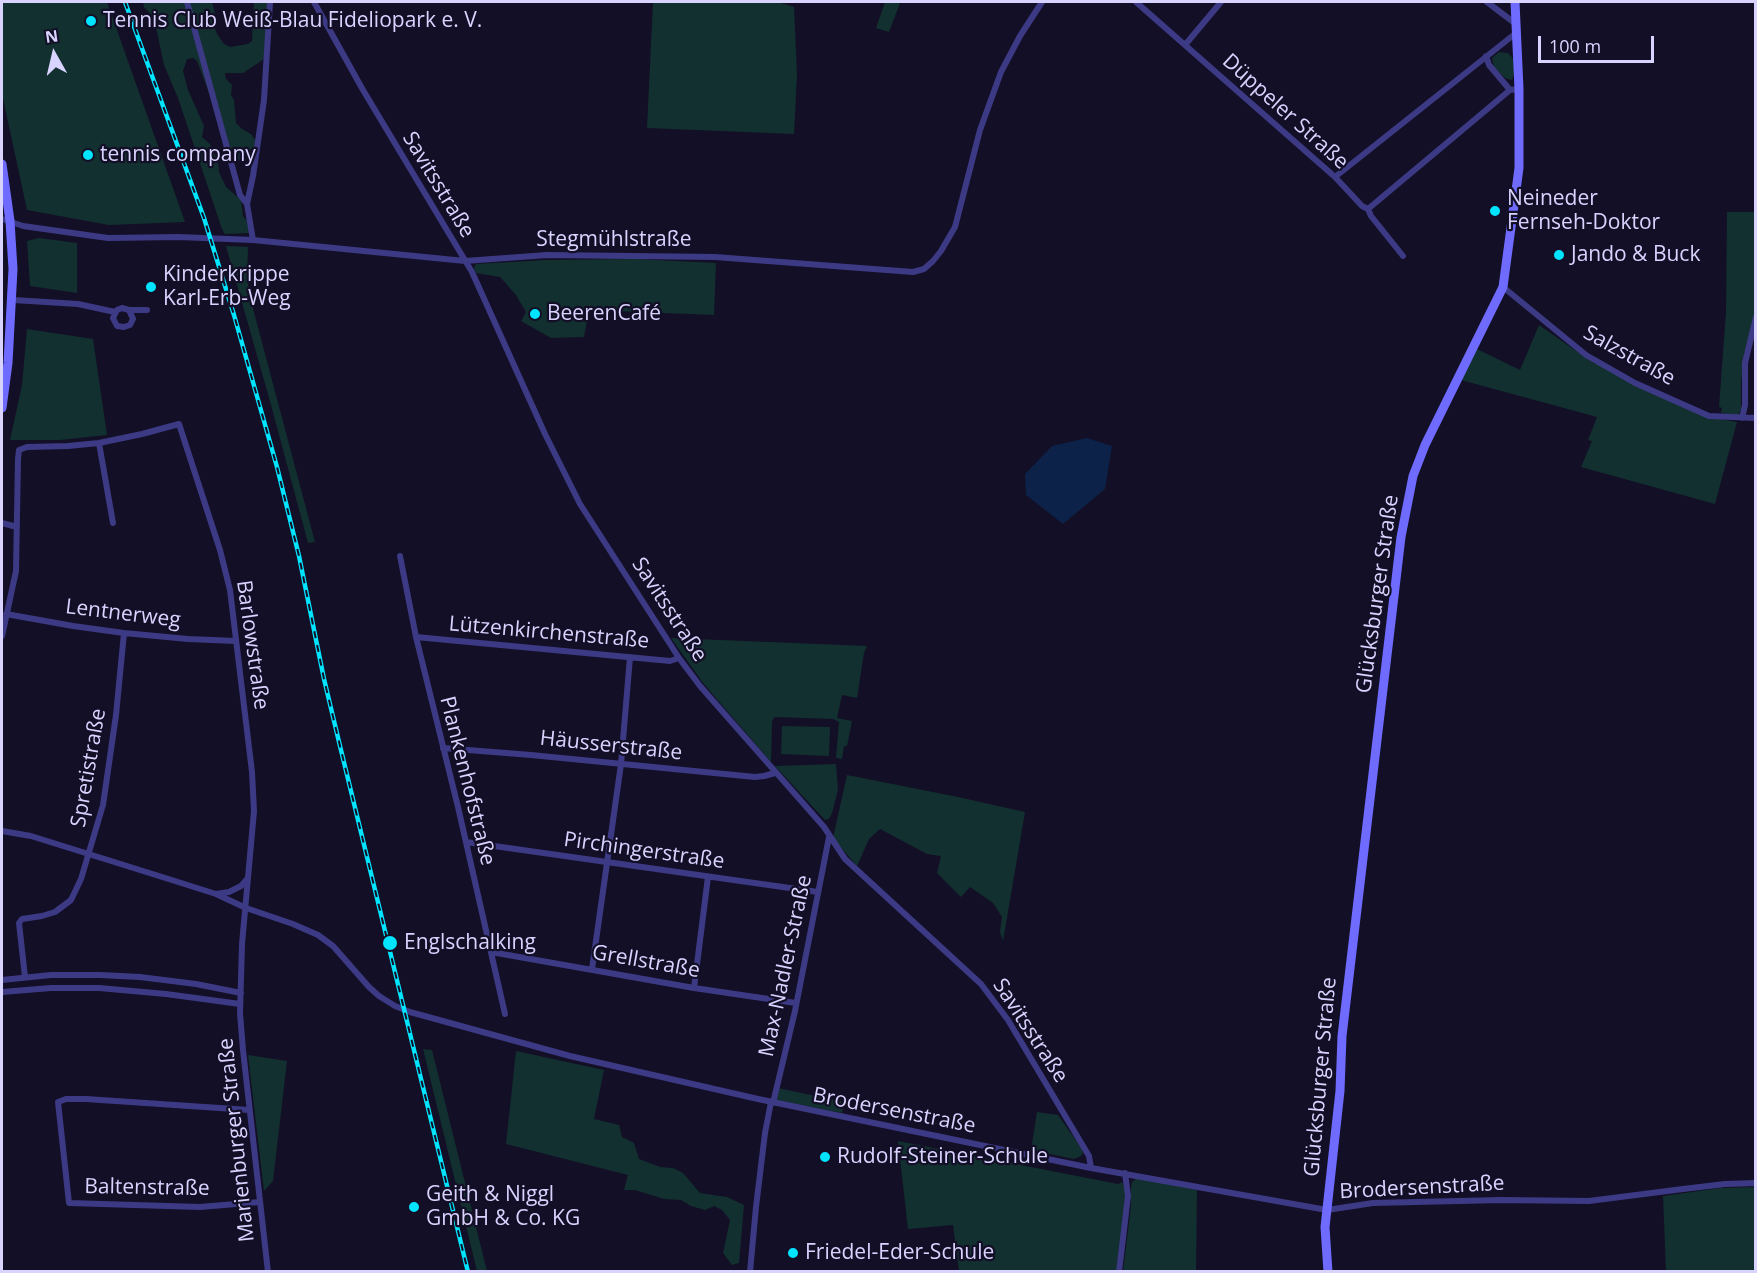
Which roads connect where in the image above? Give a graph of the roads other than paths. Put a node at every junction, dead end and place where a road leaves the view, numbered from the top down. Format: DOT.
graph roads {
  1 [pos="187,2"];
  2 [pos="270,2"];
  3 [pos="314,2"];
  4 [pos="1042,2"];
  5 [pos="1136,2"];
  6 [pos="1221,2"];
  7 [pos="1487,2"];
  8 [pos="1515,2"];
  9 [pos="1517,28"];
  10 [pos="1185,45"];
  11 [pos="1486,56"];
  12 [pos="1514,89"];
  13 [pos="2,164"];
  14 [pos="1335,177"];
  15 [pos="247,204"];
  16 [pos="1368,209"];
  17 [pos="6,220"];
  18 [pos="253,240"];
  19 [pos="1402,256"];
  20 [pos="465,261"];
  21 [pos="1503,287"];
  22 [pos="13,300"];
  23 [pos="129,310"];
  24 [pos="147,310"];
  25 [pos="115,312"];
  26 [pos="1755,317"];
  27 [pos="2,408"];
  28 [pos="1742,418"];
  29 [pos="1755,418"];
  30 [pos="99,443"];
  31 [pos="2,523"];
  32 [pos="113,523"];
  33 [pos="17,527"];
  34 [pos="400,556"];
  35 [pos="6,614"];
  36 [pos="124,633"];
  37 [pos="2,636"];
  38 [pos="416,637"];
  39 [pos="237,641"];
  40 [pos="630,657"];
  41 [pos="680,658"];
  42 [pos="442,748"];
  43 [pos="621,764"];
  44 [pos="775,773"];
  45 [pos="2,831"];
  46 [pos="829,837"];
  47 [pos="466,842"];
  48 [pos="89,854"];
  49 [pos="606,862"];
  50 [pos="708,877"];
  51 [pos="249,878"];
  52 [pos="818,892"];
  53 [pos="216,894"];
  54 [pos="246,908"];
  55 [pos="491,951"];
  56 [pos="592,969"];
  57 [pos="25,977"];
  58 [pos="2,980"];
  59 [pos="694,988"];
  60 [pos="2,992"];
  61 [pos="241,993"];
  62 [pos="796,1003"];
  63 [pos="240,1004"];
  64 [pos="505,1014"];
  65 [pos="772,1102"];
  66 [pos="249,1110"];
  67 [pos="1091,1168"];
  68 [pos="1125,1173"];
  69 [pos="1755,1183"];
  70 [pos="260,1202"];
  71 [pos="1327,1210"];
  72 [pos="268,1272"];
  73 [pos="750,1272"];
  74 [pos="1119,1272"];
  75 [pos="1328,1272"];
  1 -- 15 [label="street"];
  2 -- 15 [label="street"];
  3 -- 20 [label="street, Savitsstraße"];
  4 -- 20 [label="street, Stegmühlstraße"];
  5 -- 10 [label="street, Düppeler Straße"];
  6 -- 10 [label="street"];
  7 -- 9 [label="street"];
  8 -- 9 [label="street, Glücksburger Straße"];
  9 -- 11 [label="street"];
  9 -- 12 [label="street, Glücksburger Straße"];
  10 -- 14 [label="street, Düppeler Straße"];
  11 -- 12 [label="street"];
  11 -- 14 [label="street"];
  12 -- 16 [label="street"];
  12 -- 21 [label="street, Glücksburger Straße"];
  13 -- 17 [label="street"];
  14 -- 16 [label="street, Düppeler Straße"];
  15 -- 18 [label="street"];
  16 -- 19 [label="street, Düppeler Straße"];
  17 -- 18 [label="street, Stegmühlstraße"];
  17 -- 22 [label="street"];
  18 -- 20 [label="street, Stegmühlstraße"];
  20 -- 41 [label="street, Savitsstraße"];
  21 -- 28 [label="street, Salzstraße"];
  21 -- 71 [label="street, Glücksburger Straße"];
  22 -- 25 [label="street"];
  22 -- 27 [label="street"];
  23 -- 24 [label="street"];
  23 -- 25 [label="street"];
  23 -- 25 [label="street"];
  26 -- 28 [label="street"];
  28 -- 29 [label="street, Salzstraße"];
  30 -- 32 [label="street"];
  30 -- 33 [label="street"];
  30 -- 39 [label="street, Barlowstraße"];
  31 -- 33 [label="street"];
  33 -- 35 [label="street"];
  34 -- 38 [label="street, Plankenhofstraße"];
  35 -- 36 [label="street, Lentnerweg"];
  35 -- 37 [label="street"];
  36 -- 39 [label="street, Lentnerweg"];
  36 -- 48 [label="street, Spretistraße"];
  38 -- 40 [label="street, Lützenkirchenstraße"];
  38 -- 42 [label="street, Plankenhofstraße"];
  39 -- 51 [label="street, Barlowstraße"];
  40 -- 41 [label="street, Lützenkirchenstraße"];
  40 -- 43 [label="street"];
  41 -- 44 [label="street, Savitsstraße"];
  42 -- 43 [label="street, Häusserstraße"];
  42 -- 47 [label="street, Plankenhofstraße"];
  43 -- 44 [label="street, Häusserstraße"];
  43 -- 49 [label="street"];
  44 -- 46 [label="street, Savitsstraße"];
  45 -- 48 [label="street, Brodersenstraße"];
  46 -- 52 [label="street, Max-Nadler-Straße"];
  46 -- 67 [label="street, Savitsstraße"];
  47 -- 49 [label="street, Pirchingerstraße"];
  47 -- 55 [label="street, Plankenhofstraße"];
  48 -- 53 [label="street, Brodersenstraße"];
  48 -- 57 [label="street, Spretistraße"];
  49 -- 50 [label="street, Pirchingerstraße"];
  49 -- 56 [label="street"];
  50 -- 52 [label="street, Pirchingerstraße"];
  50 -- 59 [label="street"];
  51 -- 53 [label="street"];
  51 -- 54 [label="street, Barlowstraße"];
  52 -- 62 [label="street, Max-Nadler-Straße"];
  53 -- 54 [label="street, Brodersenstraße"];
  54 -- 61 [label="street, Barlowstraße"];
  54 -- 65 [label="street, Brodersenstraße"];
  55 -- 56 [label="street, Grellstraße"];
  55 -- 64 [label="street, Plankenhofstraße"];
  56 -- 59 [label="street, Grellstraße"];
  57 -- 58 [label="street"];
  57 -- 61 [label="street"];
  59 -- 62 [label="street, Grellstraße"];
  60 -- 63 [label="street"];
  61 -- 63 [label="street, Barlowstraße"];
  62 -- 65 [label="street, Max-Nadler-Straße"];
  63 -- 66 [label="street, Marienburger Straße"];
  65 -- 67 [label="street, Brodersenstraße"];
  65 -- 73 [label="street, Max-Nadler-Straße"];
  66 -- 70 [label="street, Marienburger Straße"];
  66 -- 70 [label="street, Baltenstraße"];
  67 -- 68 [label="street, Brodersenstraße"];
  68 -- 71 [label="street, Brodersenstraße"];
  68 -- 74 [label="street"];
  69 -- 71 [label="street, Brodersenstraße"];
  70 -- 72 [label="street, Marienburger Straße"];
  71 -- 75 [label="street, Glücksburger Straße"];
}
